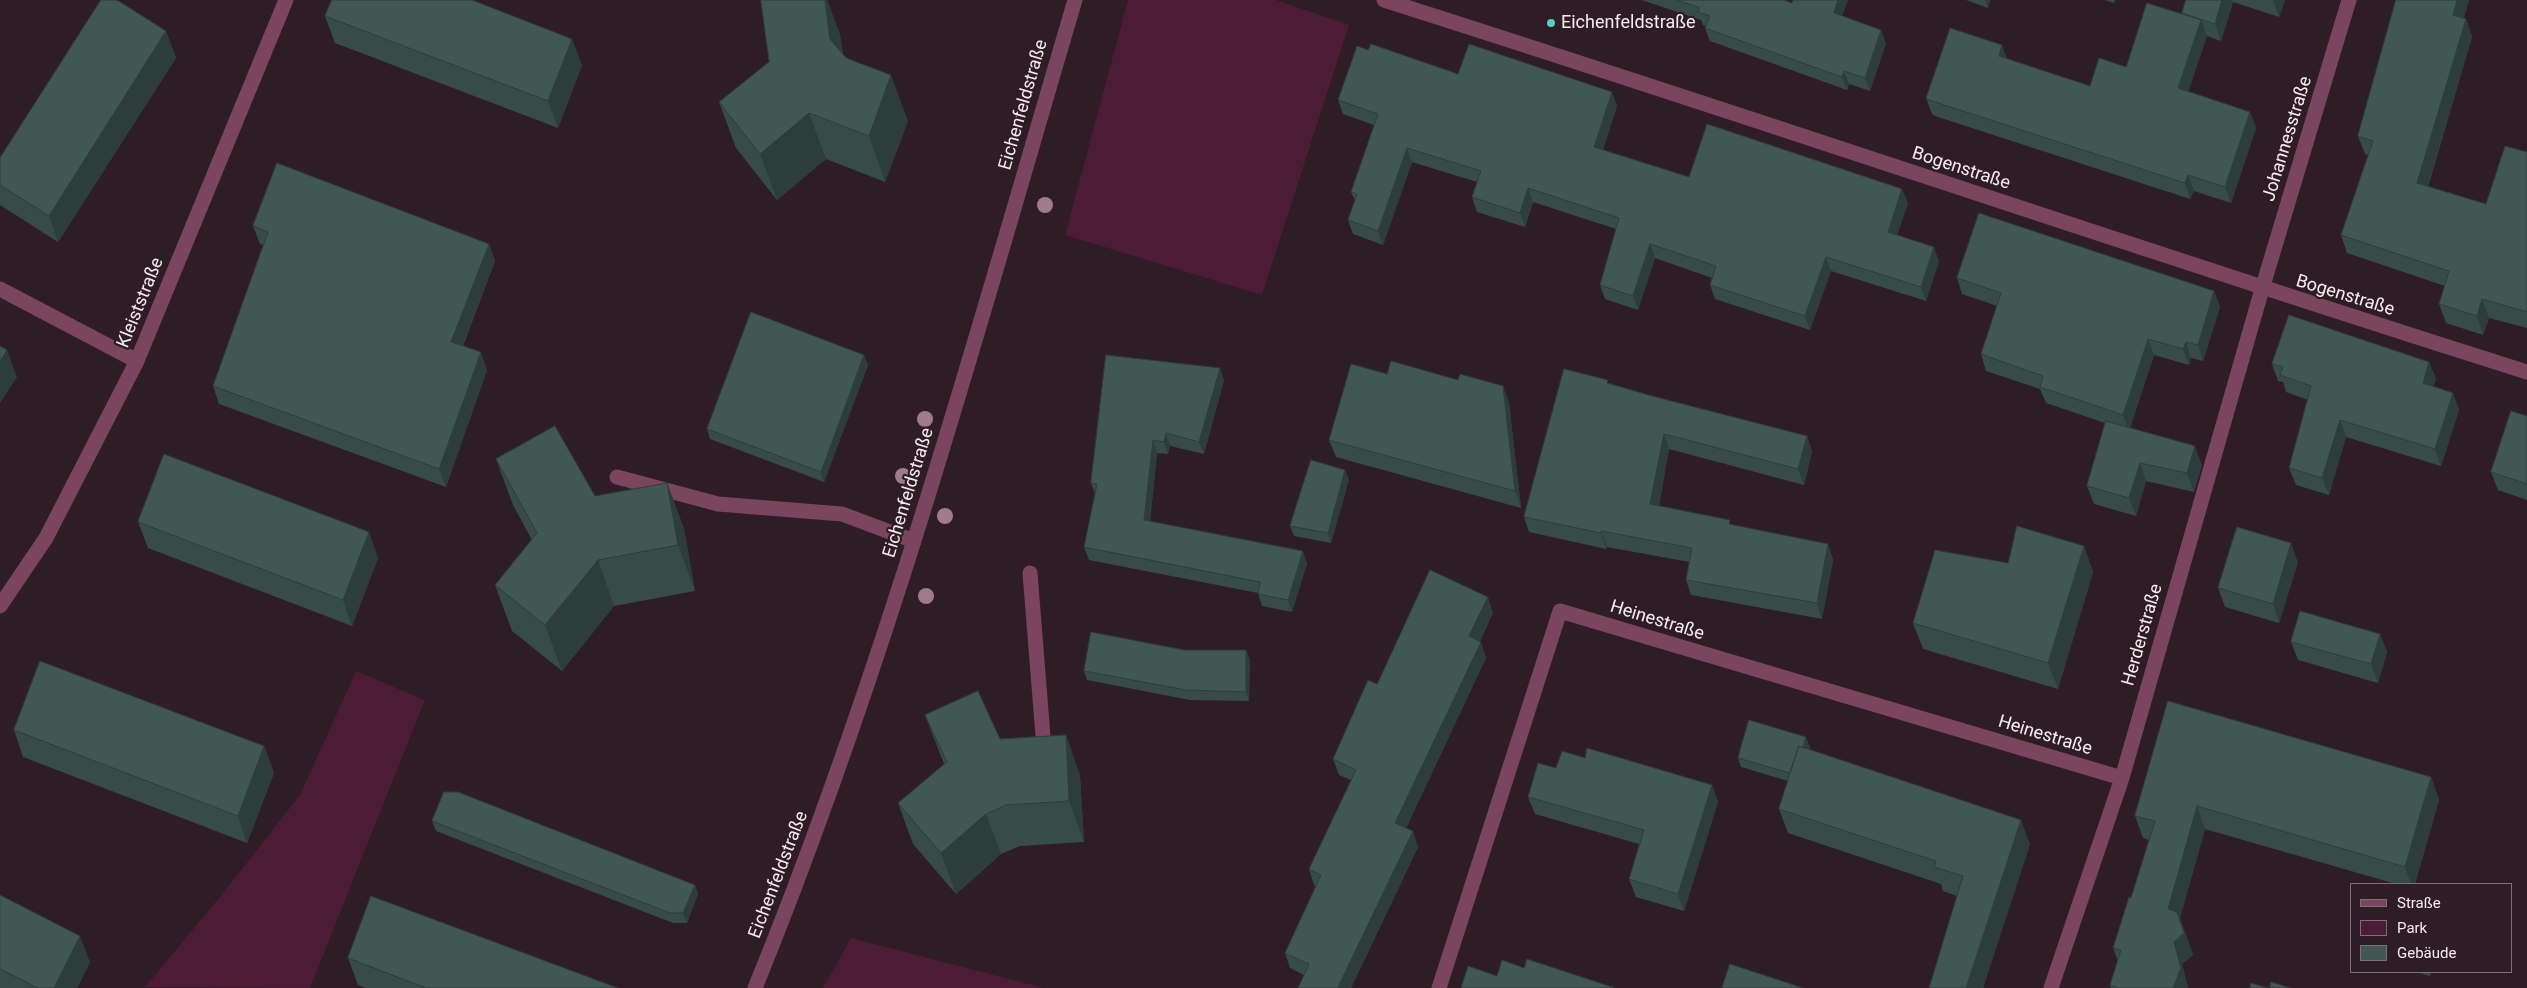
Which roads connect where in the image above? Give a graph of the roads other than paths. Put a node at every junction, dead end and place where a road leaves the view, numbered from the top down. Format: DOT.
graph roads {
  1 [pos="286,0"];
  2 [pos="1075,0"];
  3 [pos="1384,0"];
  4 [pos="2349,0"];
  5 [pos="0,289"];
  6 [pos="2262,289"];
  7 [pos="137,361"];
  8 [pos="2527,372"];
  9 [pos="617,477"];
  10 [pos="914,541"];
  11 [pos="1030,574"];
  12 [pos="0,606"];
  13 [pos="1043,736"];
  14 [pos="2122,778"];
  15 [pos="755,988"];
  16 [pos="1439,988"];
  17 [pos="2051,988"];
  1 -- 7 [label="street, Kleiststraße"];
  2 -- 10 [label="street, Eichenfeldstraße"];
  3 -- 6 [label="street, Bogenstraße"];
  4 -- 6 [label="street, Johannesstraße"];
  5 -- 7 [label="street"];
  6 -- 8 [label="street, Bogenstraße"];
  6 -- 14 [label="street, Herderstraße"];
  7 -- 12 [label="street, Kleiststraße"];
  9 -- 10 [label="street"];
  10 -- 15 [label="street, Eichenfeldstraße"];
  11 -- 13 [label="street"];
  14 -- 16 [label="street, Heinestraße"];
  14 -- 17 [label="street, Herderstraße"];
}
